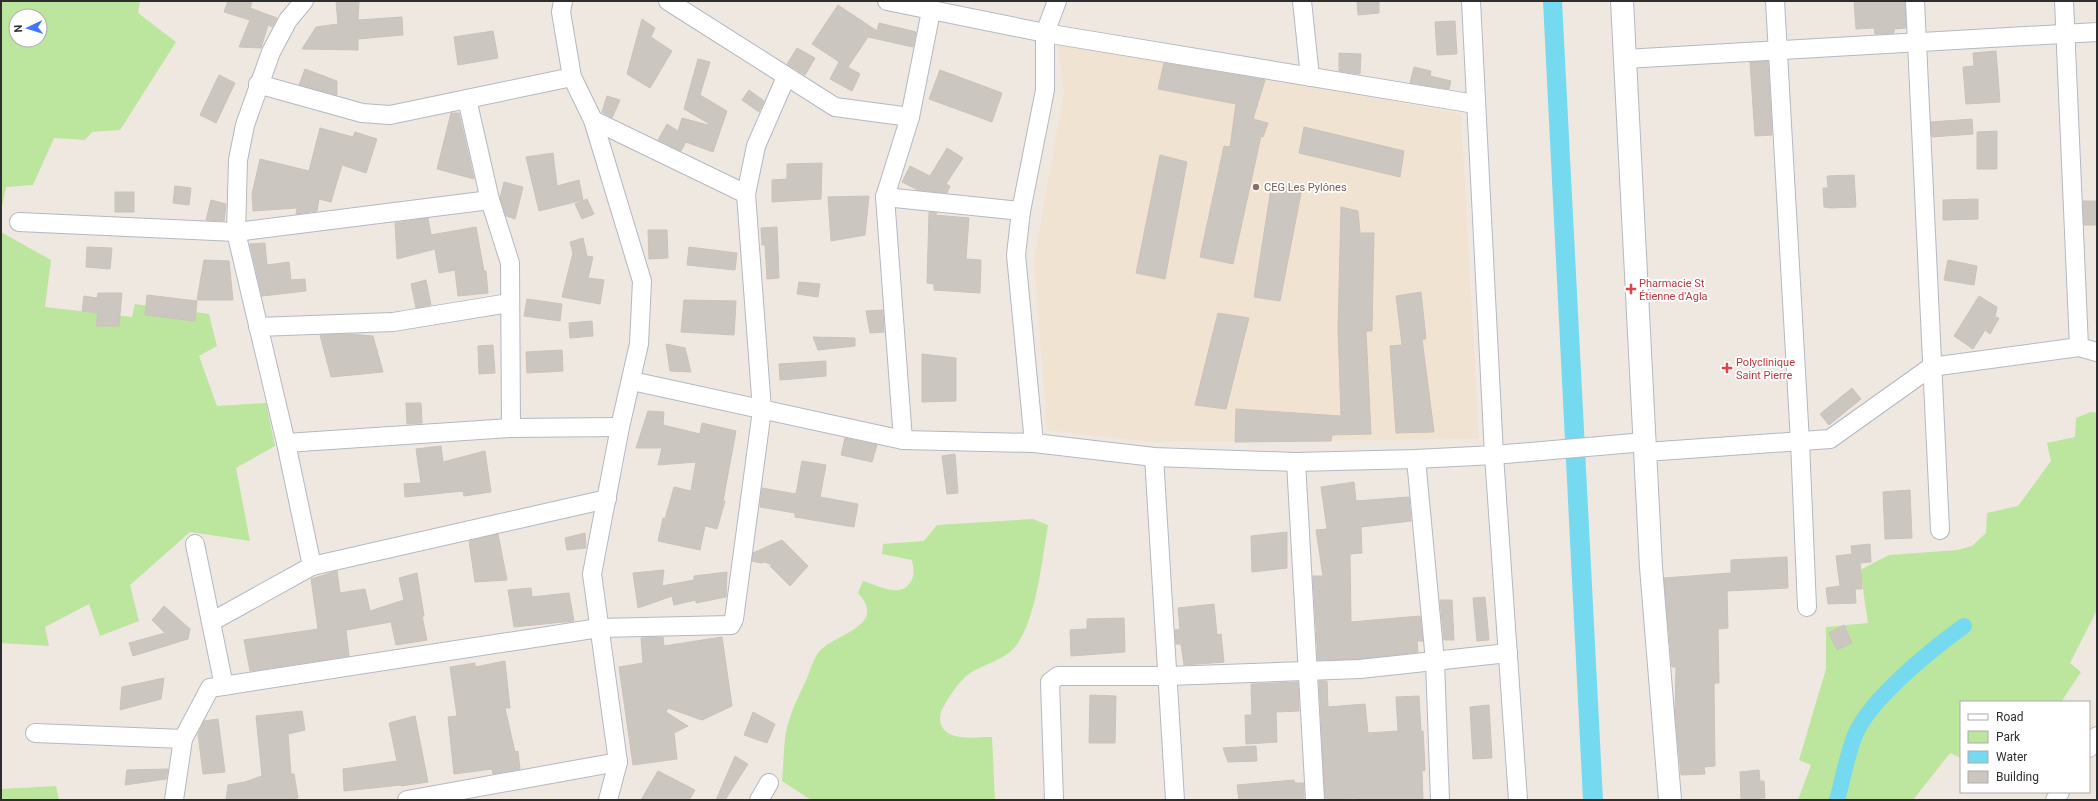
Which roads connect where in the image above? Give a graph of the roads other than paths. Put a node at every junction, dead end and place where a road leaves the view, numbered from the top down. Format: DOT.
graph roads {
  1 [pos="304,1"];
  2 [pos="563,1"];
  3 [pos="668,1"];
  4 [pos="887,1"];
  5 [pos="1057,1"];
  6 [pos="1302,1"];
  7 [pos="1471,1"];
  8 [pos="1622,1"];
  9 [pos="1775,1"];
  10 [pos="1916,1"];
  11 [pos="2064,1"];
  12 [pos="931,11"];
  13 [pos="1045,32"];
  14 [pos="2097,32"];
  15 [pos="2066,34"];
  16 [pos="1917,42"];
  17 [pos="1778,50"];
  18 [pos="1625,59"];
  19 [pos="572,77"];
  20 [pos="786,77"];
  21 [pos="1310,77"];
  22 [pos="258,84"];
  23 [pos="467,99"];
  24 [pos="1475,104"];
  25 [pos="910,117"];
  26 [pos="593,120"];
  27 [pos="746,194"];
  28 [pos="885,197"];
  29 [pos="490,200"];
  30 [pos="1021,211"];
  31 [pos="19,222"];
  32 [pos="236,232"];
  33 [pos="509,303"];
  34 [pos="258,327"];
  35 [pos="2079,347"];
  36 [pos="2097,352"];
  37 [pos="1931,367"];
  38 [pos="632,381"];
  39 [pos="762,410"];
  40 [pos="620,427"];
  41 [pos="511,428"];
  42 [pos="903,440"];
  43 [pos="1034,442"];
  44 [pos="1800,442"];
  45 [pos="286,443"];
  46 [pos="1645,447"];
  47 [pos="1494,456"];
  48 [pos="1154,457"];
  49 [pos="1416,459"];
  50 [pos="1296,462"];
  51 [pos="607,499"];
  52 [pos="1940,530"];
  53 [pos="195,544"];
  54 [pos="312,566"];
  55 [pos="1807,607"];
  56 [pos="211,622"];
  57 [pos="599,628"];
  58 [pos="1508,653"];
  59 [pos="1436,661"];
  60 [pos="1307,670"];
  61 [pos="1168,676"];
  62 [pos="224,686"];
  63 [pos="35,734"];
  64 [pos="2097,736"];
  65 [pos="183,740"];
  66 [pos="2090,746"];
  67 [pos="618,762"];
  68 [pos="769,783"];
  69 [pos="174,800"];
  70 [pos="407,800"];
  71 [pos="608,800"];
  72 [pos="759,800"];
  73 [pos="1054,800"];
  74 [pos="1175,800"];
  75 [pos="1315,800"];
  76 [pos="1440,800"];
  77 [pos="1518,800"];
  78 [pos="1670,800"];
  1 -- 22 [label="street"];
  2 -- 19 [label="street"];
  3 -- 20 [label="street"];
  4 -- 12 [label="street"];
  5 -- 13 [label="street"];
  6 -- 21 [label="street"];
  7 -- 24 [label="street"];
  8 -- 18 [label="street"];
  9 -- 17 [label="street"];
  10 -- 16 [label="street"];
  11 -- 15 [label="street"];
  12 -- 13 [label="street"];
  12 -- 25 [label="street"];
  13 -- 21 [label="street"];
  13 -- 30 [label="street"];
  14 -- 15 [label="street"];
  15 -- 16 [label="street"];
  15 -- 35 [label="street"];
  16 -- 17 [label="street"];
  16 -- 37 [label="street"];
  17 -- 18 [label="street"];
  17 -- 44 [label="street"];
  18 -- 46 [label="street"];
  19 -- 23 [label="street"];
  19 -- 26 [label="street"];
  20 -- 25 [label="street"];
  20 -- 27 [label="street"];
  21 -- 24 [label="street"];
  22 -- 23 [label="street"];
  22 -- 32 [label="street"];
  23 -- 29 [label="street"];
  24 -- 47 [label="street"];
  25 -- 28 [label="street"];
  26 -- 27 [label="street"];
  26 -- 38 [label="street"];
  27 -- 39 [label="street"];
  28 -- 30 [label="street"];
  28 -- 42 [label="street"];
  29 -- 32 [label="street"];
  29 -- 33 [label="street"];
  30 -- 43 [label="street"];
  31 -- 32 [label="street"];
  32 -- 34 [label="street"];
  33 -- 34 [label="street"];
  33 -- 41 [label="street"];
  34 -- 45 [label="street"];
  35 -- 36 [label="street"];
  35 -- 37 [label="street"];
  37 -- 44 [label="street"];
  37 -- 52 [label="street"];
  38 -- 39 [label="street"];
  38 -- 40 [label="street"];
  39 -- 42 [label="street"];
  39 -- 57 [label="street"];
  40 -- 41 [label="street"];
  40 -- 51 [label="street"];
  41 -- 45 [label="street"];
  42 -- 43 [label="street"];
  43 -- 48 [label="street"];
  44 -- 46 [label="street"];
  44 -- 55 [label="street"];
  45 -- 54 [label="street"];
  46 -- 47 [label="street"];
  46 -- 78 [label="street"];
  47 -- 49 [label="street"];
  47 -- 58 [label="street"];
  48 -- 50 [label="street"];
  48 -- 61 [label="street"];
  49 -- 50 [label="street"];
  49 -- 59 [label="street"];
  50 -- 60 [label="street"];
  51 -- 54 [label="street"];
  51 -- 57 [label="street"];
  53 -- 56 [label="street"];
  54 -- 56 [label="street"];
  56 -- 62 [label="street"];
  57 -- 62 [label="street"];
  57 -- 67 [label="street"];
  58 -- 59 [label="street"];
  58 -- 77 [label="street"];
  59 -- 60 [label="street"];
  59 -- 76 [label="street"];
  60 -- 61 [label="street"];
  60 -- 75 [label="street"];
  61 -- 73 [label="street"];
  61 -- 74 [label="street"];
  62 -- 65 [label="street"];
  63 -- 65 [label="street"];
  64 -- 66 [label="street"];
  65 -- 69 [label="street"];
  67 -- 70 [label="street"];
  67 -- 71 [label="street"];
  68 -- 72 [label="street"];
}
